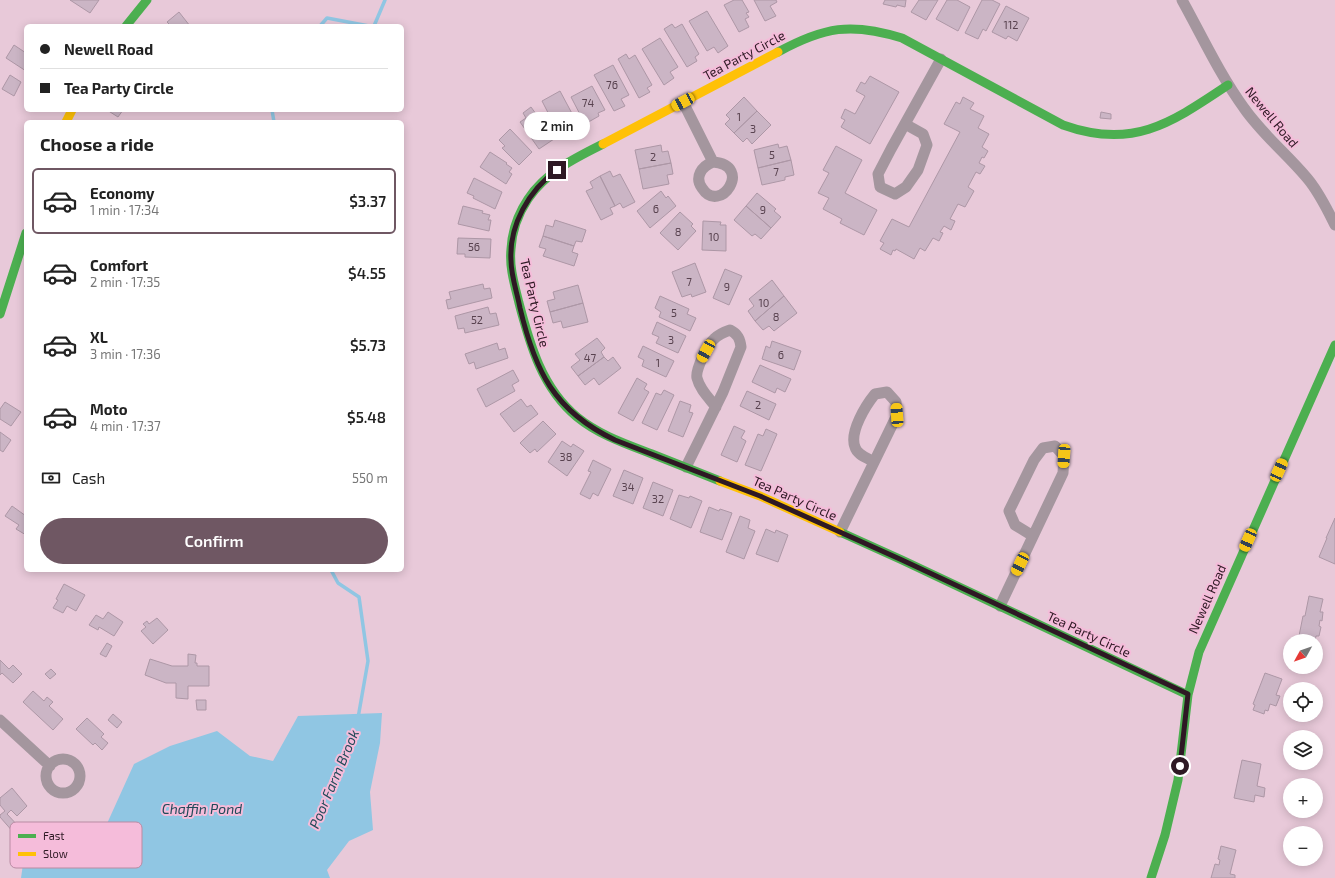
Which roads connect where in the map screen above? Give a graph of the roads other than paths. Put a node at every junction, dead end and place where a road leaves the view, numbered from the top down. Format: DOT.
graph roads {
  1 [pos="147,0"];
  2 [pos="1182,0"];
  3 [pos="128,24"];
  4 [pos="941,60"];
  5 [pos="1228,85"];
  6 [pos="683,102"];
  7 [pos="905,124"];
  8 [pos="713,162"];
  9 [pos="1335,225"];
  10 [pos="24,239"];
  11 [pos="0,314"];
  12 [pos="1335,344"];
  13 [pos="716,407"];
  14 [pos="874,462"];
  15 [pos="686,467"];
  16 [pos="840,532"];
  17 [pos="1033,536"];
  18 [pos="1000,606"];
  19 [pos="1188,694"];
  20 [pos="0,720"];
  21 [pos="50,766"];
  22 [pos="1151,878"];
  1 -- 3 [label="street"];
  2 -- 5 [label="street, Newell Road"];
  4 -- 5 [label="street, Tea Party Circle"];
  4 -- 6 [label="street, Tea Party Circle"];
  4 -- 7 [label="street"];
  5 -- 9 [label="street, Newell Road"];
  6 -- 8 [label="street"];
  6 -- 15 [label="street, Tea Party Circle"];
  7 -- 7 [label="street"];
  10 -- 11 [label="street"];
  12 -- 19 [label="street, Newell Road"];
  13 -- 13 [label="street"];
  13 -- 15 [label="street"];
  14 -- 14 [label="street"];
  14 -- 16 [label="street"];
  15 -- 16 [label="street, Tea Party Circle"];
  16 -- 18 [label="street, Tea Party Circle"];
  17 -- 17 [label="street"];
  17 -- 18 [label="street"];
  18 -- 19 [label="street, Tea Party Circle"];
  19 -- 22 [label="street, Newell Road"];
  20 -- 21 [label="street"];
}
